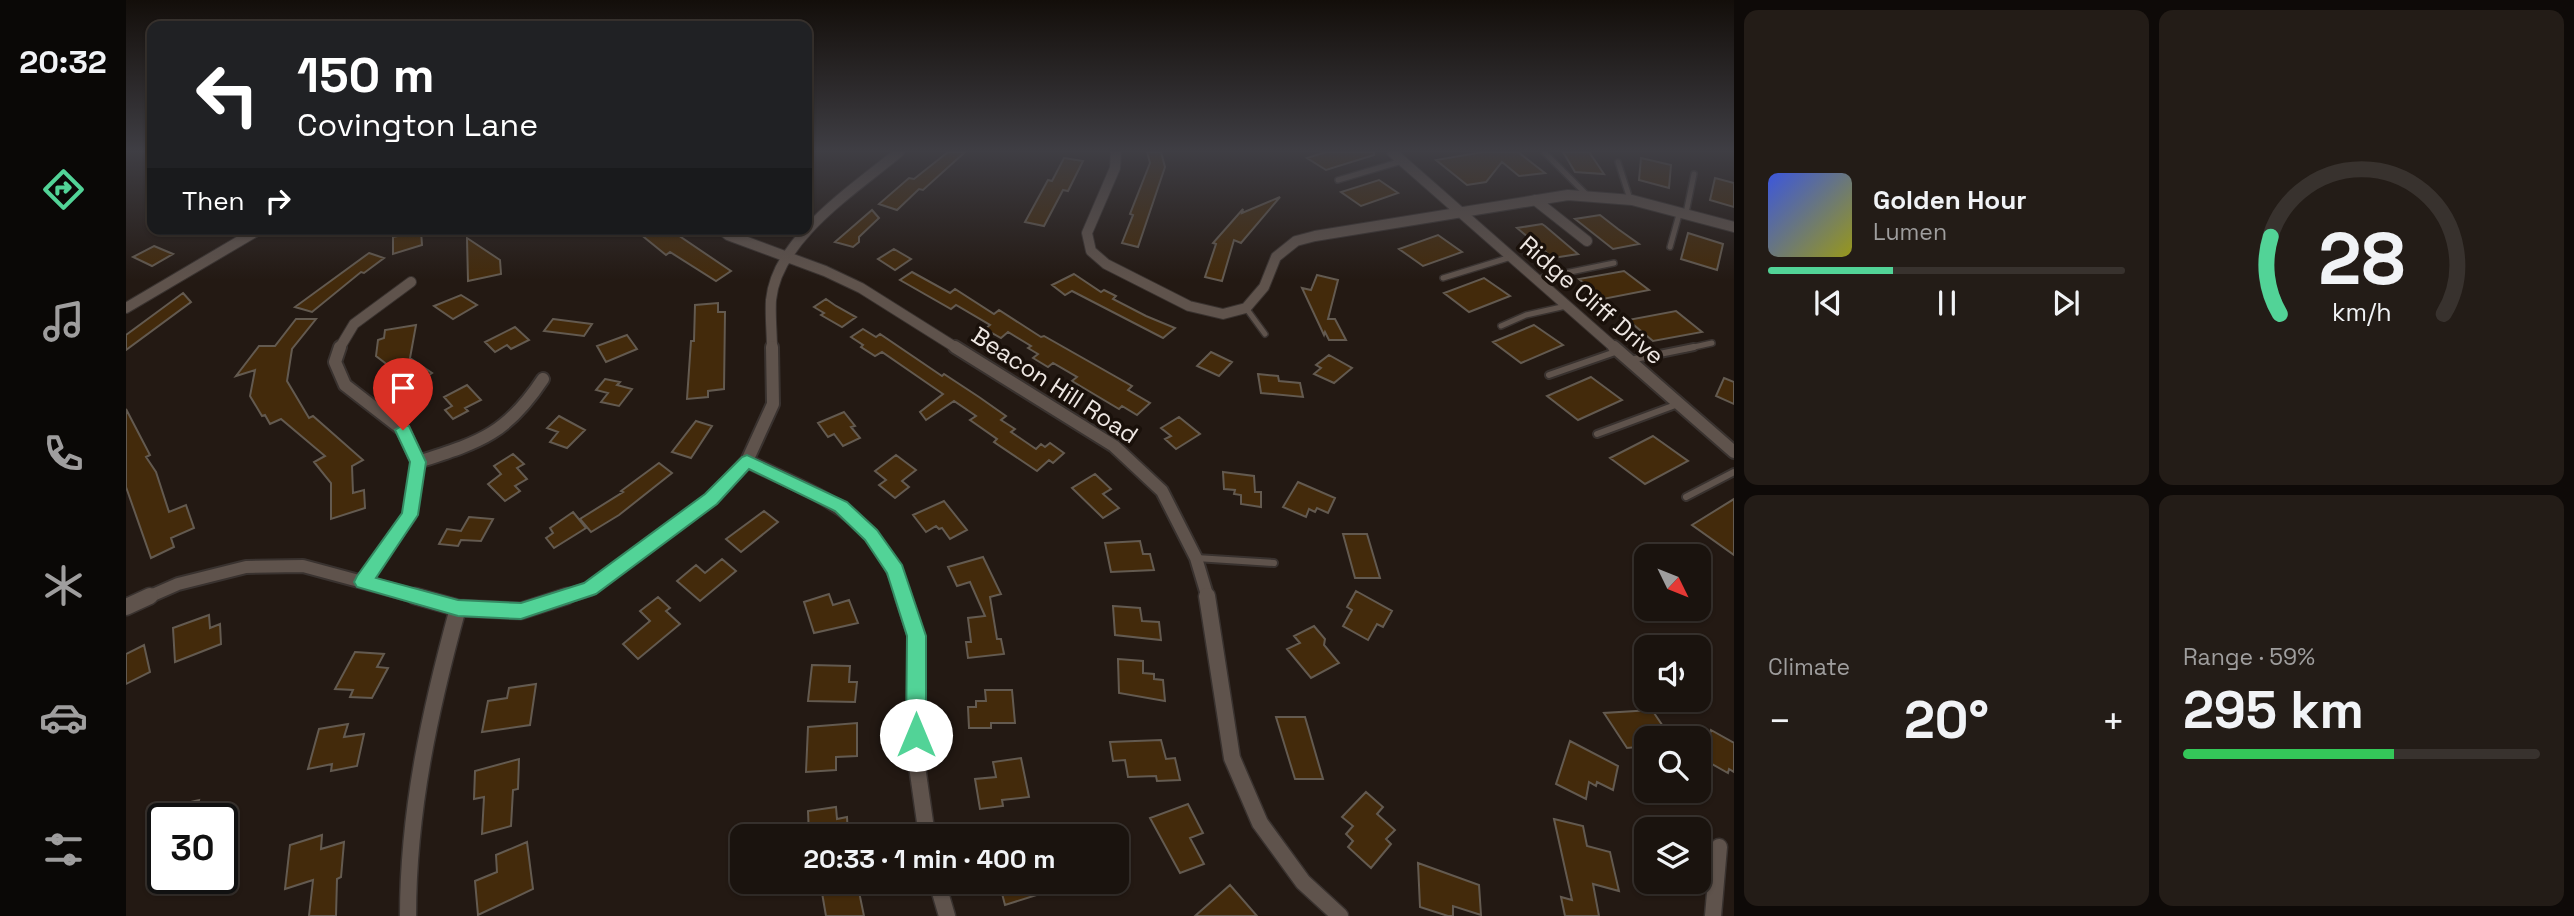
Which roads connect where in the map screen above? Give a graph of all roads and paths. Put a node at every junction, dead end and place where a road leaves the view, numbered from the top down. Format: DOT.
graph roads {
  1 [pos="848,195"];
  2 [pos="1103,195"];
  3 [pos="1440,195"];
  4 [pos="1580,195"];
  5 [pos="1593,195"];
  6 [pos="1629,195"];
  7 [pos="1688,195"];
  8 [pos="1630,199"];
  9 [pos="1535,200"];
  10 [pos="1460,212"];
  11 [pos="1683,212"];
  12 [pos="812,224"];
  13 [pos="1734,227"];
  14 [pos="250,235"];
  15 [pos="728,235"];
  16 [pos="803,235"];
  17 [pos="1587,242"];
  18 [pos="1670,247"];
  19 [pos="1511,257"];
  20 [pos="784,258"];
  21 [pos="1614,263"];
  22 [pos="1443,278"];
  23 [pos="1536,279"];
  24 [pos="411,282"];
  25 [pos="1566,306"];
  26 [pos="126,308"];
  27 [pos="1246,308"];
  28 [pos="1501,326"];
  29 [pos="1265,334"];
  30 [pos="1712,343"];
  31 [pos="1618,351"];
  32 [pos="1628,360"];
  33 [pos="1549,375"];
  34 [pos="543,379"];
  35 [pos="1678,404"];
  36 [pos="1597,434"];
  37 [pos="1734,452"];
  38 [pos="747,461"];
  39 [pos="418,462"];
  40 [pos="1734,472"];
  41 [pos="1686,497"];
  42 [pos="1196,558"];
  43 [pos="1274,563"];
  44 [pos="363,582"];
  45 [pos="126,607"];
  46 [pos="458,608"];
  47 [pos="925,824"];
  48 [pos="1719,847"];
  49 [pos="941,894"];
  50 [pos="408,916"];
  51 [pos="947,916"];
  52 [pos="1340,916"];
  53 [pos="1713,916"];
  1 -- 12 [label="street"];
  2 -- 27 [label="street"];
  3 -- 10 [label="street, Ridge Cliff Drive"];
  4 -- 9 [label="street"];
  5 -- 8 [label="street"];
  6 -- 8 [label="lane"];
  7 -- 11 [label="lane"];
  8 -- 11 [label="street"];
  9 -- 10 [label="street"];
  9 -- 17 [label="street"];
  10 -- 19 [label="street, Ridge Cliff Drive"];
  10 -- 27 [label="street"];
  11 -- 13 [label="street"];
  11 -- 18 [label="lane"];
  14 -- 26 [label="street"];
  15 -- 20 [label="street, Beacon Hill Road"];
  16 -- 20 [label="street"];
  19 -- 22 [label="lane"];
  19 -- 23 [label="street, Ridge Cliff Drive"];
  20 -- 38 [label="street"];
  20 -- 42 [label="street, Beacon Hill Road"];
  21 -- 23 [label="lane"];
  23 -- 25 [label="street, Ridge Cliff Drive"];
  24 -- 39 [label="street"];
  25 -- 28 [label="lane"];
  25 -- 31 [label="street, Ridge Cliff Drive"];
  27 -- 29 [label="lane"];
  30 -- 32 [label="lane"];
  31 -- 32 [label="street, Ridge Cliff Drive"];
  31 -- 33 [label="lane"];
  32 -- 35 [label="street, Ridge Cliff Drive"];
  34 -- 39 [label="street"];
  35 -- 36 [label="lane"];
  35 -- 37 [label="street, Ridge Cliff Drive"];
  38 -- 46 [label="street"];
  38 -- 47 [label="street"];
  39 -- 44 [label="street"];
  40 -- 41 [label="lane"];
  42 -- 43 [label="lane"];
  42 -- 52 [label="street, Beacon Hill Road"];
  44 -- 45 [label="street"];
  44 -- 46 [label="street"];
  46 -- 50 [label="street"];
  48 -- 53 [label="street"];
  49 -- 51 [label="street"];
}
